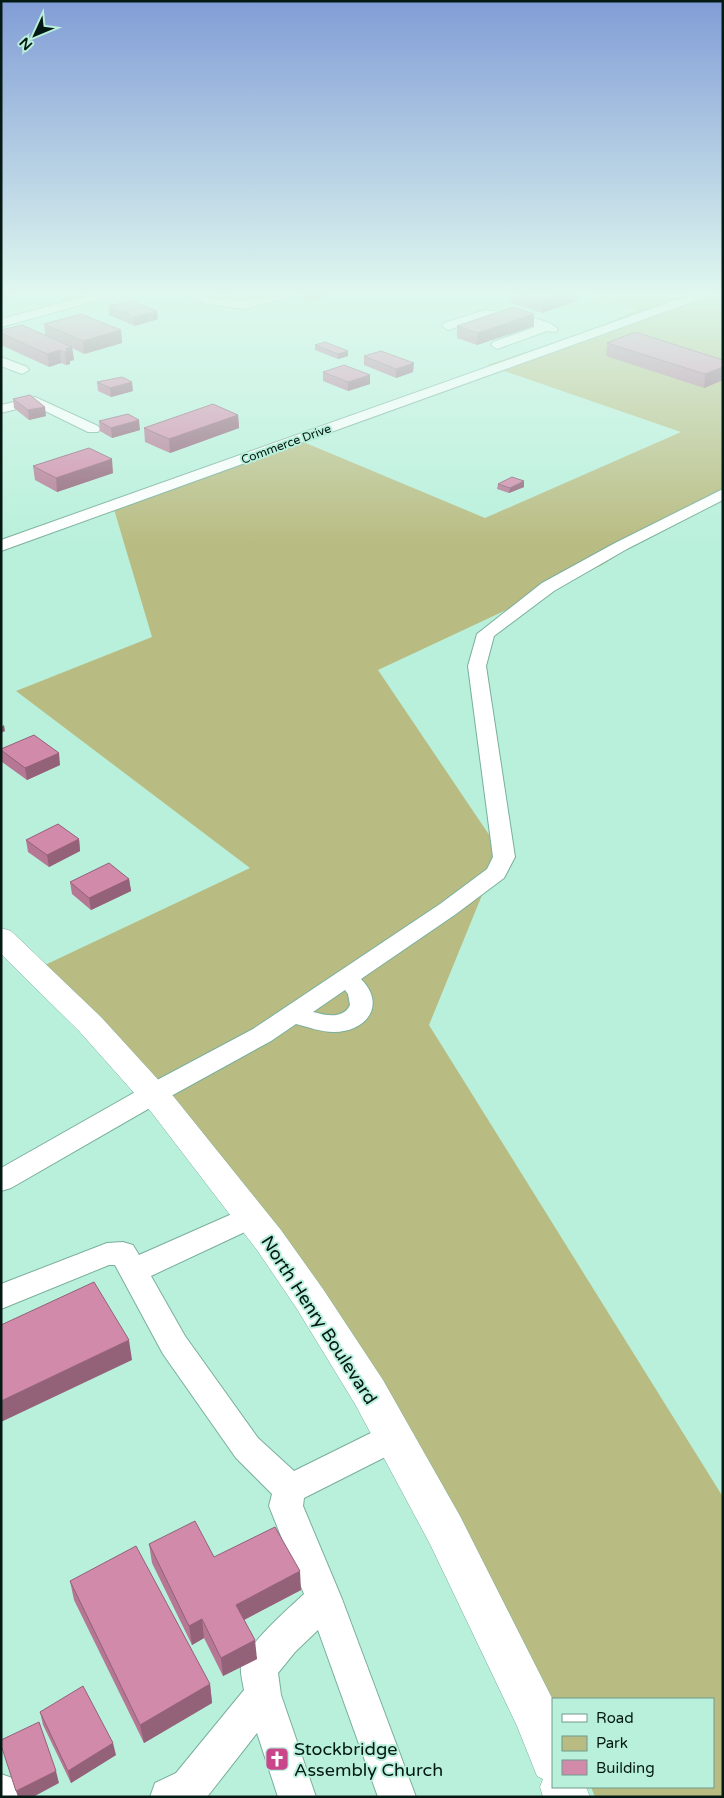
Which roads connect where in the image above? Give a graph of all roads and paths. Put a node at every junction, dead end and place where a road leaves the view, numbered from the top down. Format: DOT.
graph roads {
  1 [pos="478,375"];
  2 [pos="1,408"];
  3 [pos="93,429"];
  4 [pos="723,494"];
  5 [pos="1,546"];
  6 [pos="1,937"];
  7 [pos="346,978"];
  8 [pos="293,1015"];
  9 [pos="153,1094"];
  10 [pos="1,1181"];
  11 [pos="250,1217"];
  12 [pos="133,1271"];
  13 [pos="1,1297"];
  14 [pos="394,1437"];
  15 [pos="290,1490"];
  16 [pos="324,1599"];
  17 [pos="263,1695"];
  18 [pos="552,1757"];
  19 [pos="1,1793"];
  20 [pos="184,1793"];
  21 [pos="4,1797"];
  22 [pos="297,1797"];
  23 [pos="397,1797"];
  1 -- 5 [label="street, Commerce Drive"];
  2 -- 3 [label="street"];
  4 -- 7 [label="street"];
  6 -- 9 [label="highway, North Henry Boulevard"];
  7 -- 8 [label="street"];
  7 -- 8 [label="street"];
  8 -- 9 [label="street"];
  9 -- 10 [label="street"];
  9 -- 11 [label="highway, North Henry Boulevard"];
  11 -- 12 [label="street"];
  11 -- 14 [label="highway, North Henry Boulevard"];
  12 -- 13 [label="street"];
  12 -- 15 [label="street"];
  14 -- 15 [label="street"];
  14 -- 18 [label="highway, North Henry Boulevard"];
  15 -- 16 [label="street"];
  16 -- 17 [label="street"];
  16 -- 23 [label="street"];
  17 -- 20 [label="street"];
  17 -- 22 [label="street"];
  19 -- 21 [label="street"];
}
